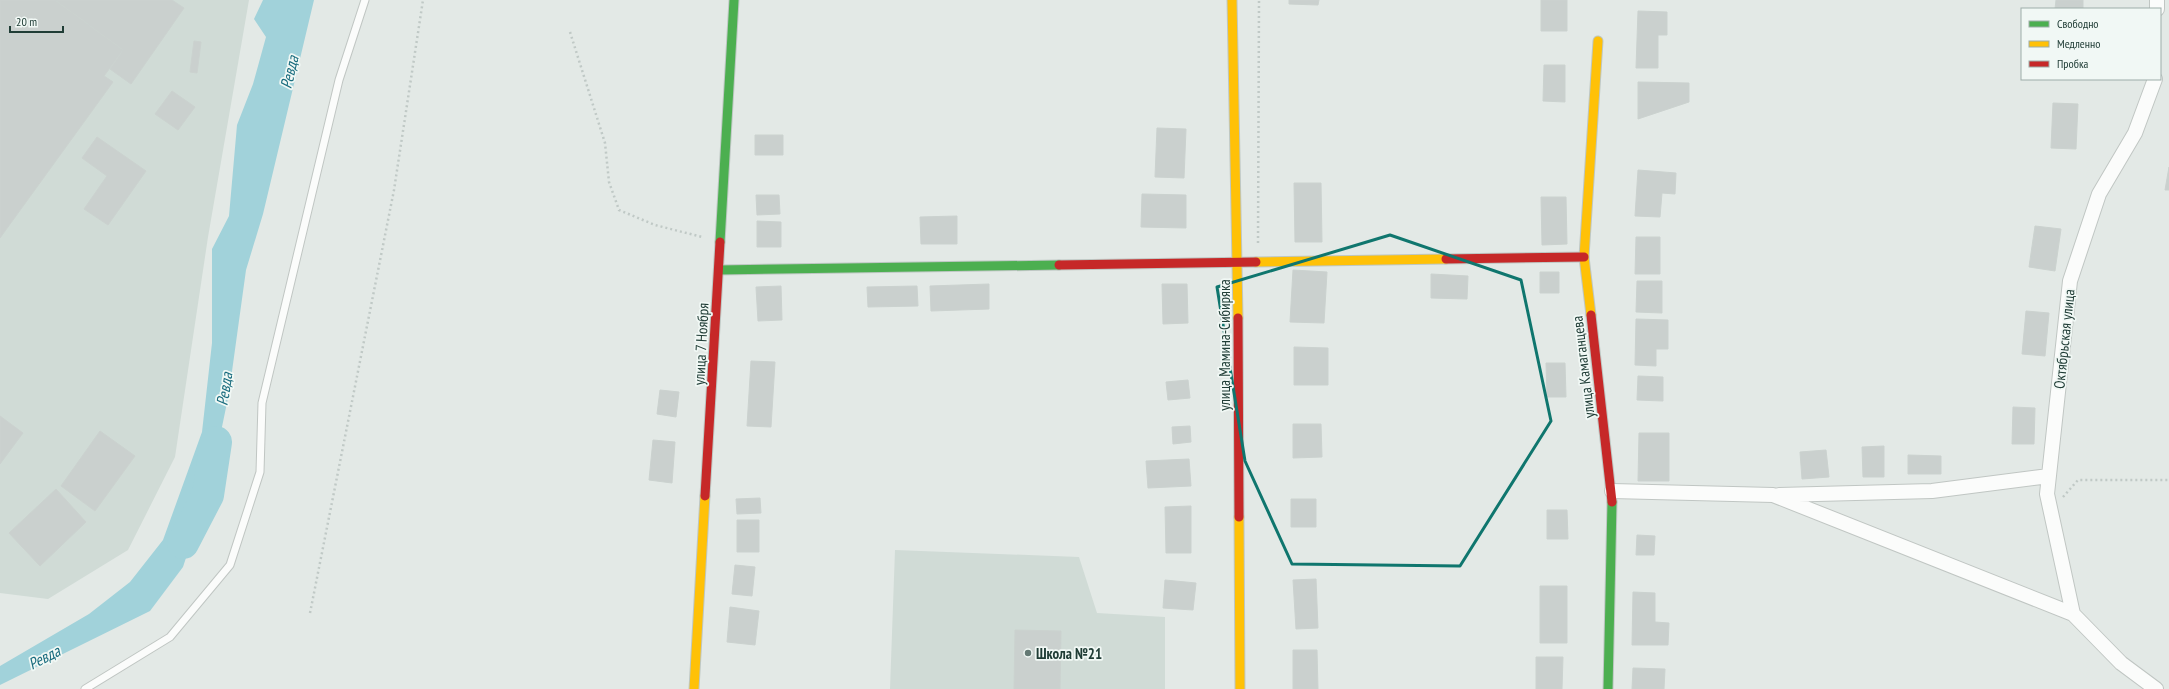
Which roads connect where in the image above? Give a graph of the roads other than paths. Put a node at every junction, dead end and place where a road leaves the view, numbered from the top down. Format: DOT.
graph roads {
  1 [pos="365,0"];
  2 [pos="734,0"];
  3 [pos="1232,0"];
  4 [pos="1598,41"];
  5 [pos="2155,80"];
  6 [pos="1584,257"];
  7 [pos="1238,263"];
  8 [pos="719,270"];
  9 [pos="2049,476"];
  10 [pos="1612,491"];
  11 [pos="1773,495"];
  12 [pos="2073,614"];
  13 [pos="85,689"];
  14 [pos="694,689"];
  15 [pos="1240,689"];
  16 [pos="1608,689"];
  17 [pos="2156,689"];
  1 -- 13 [label="lane"];
  2 -- 8 [label="street, улица 7 Ноября"];
  3 -- 7 [label="street, улица Мамина-Сибиряка"];
  4 -- 6 [label="street, улица Камаганцева"];
  5 -- 9 [label="street, Октябрьская улица"];
  6 -- 7 [label="street"];
  6 -- 10 [label="street, улица Камаганцева"];
  7 -- 8 [label="street"];
  7 -- 15 [label="street, улица Мамина-Сибиряка"];
  8 -- 14 [label="street, улица 7 Ноября"];
  9 -- 11 [label="street"];
  9 -- 12 [label="street, Октябрьская улица"];
  10 -- 11 [label="street"];
  10 -- 16 [label="street, улица Камаганцева"];
  11 -- 12 [label="street"];
  12 -- 17 [label="street"];
}
